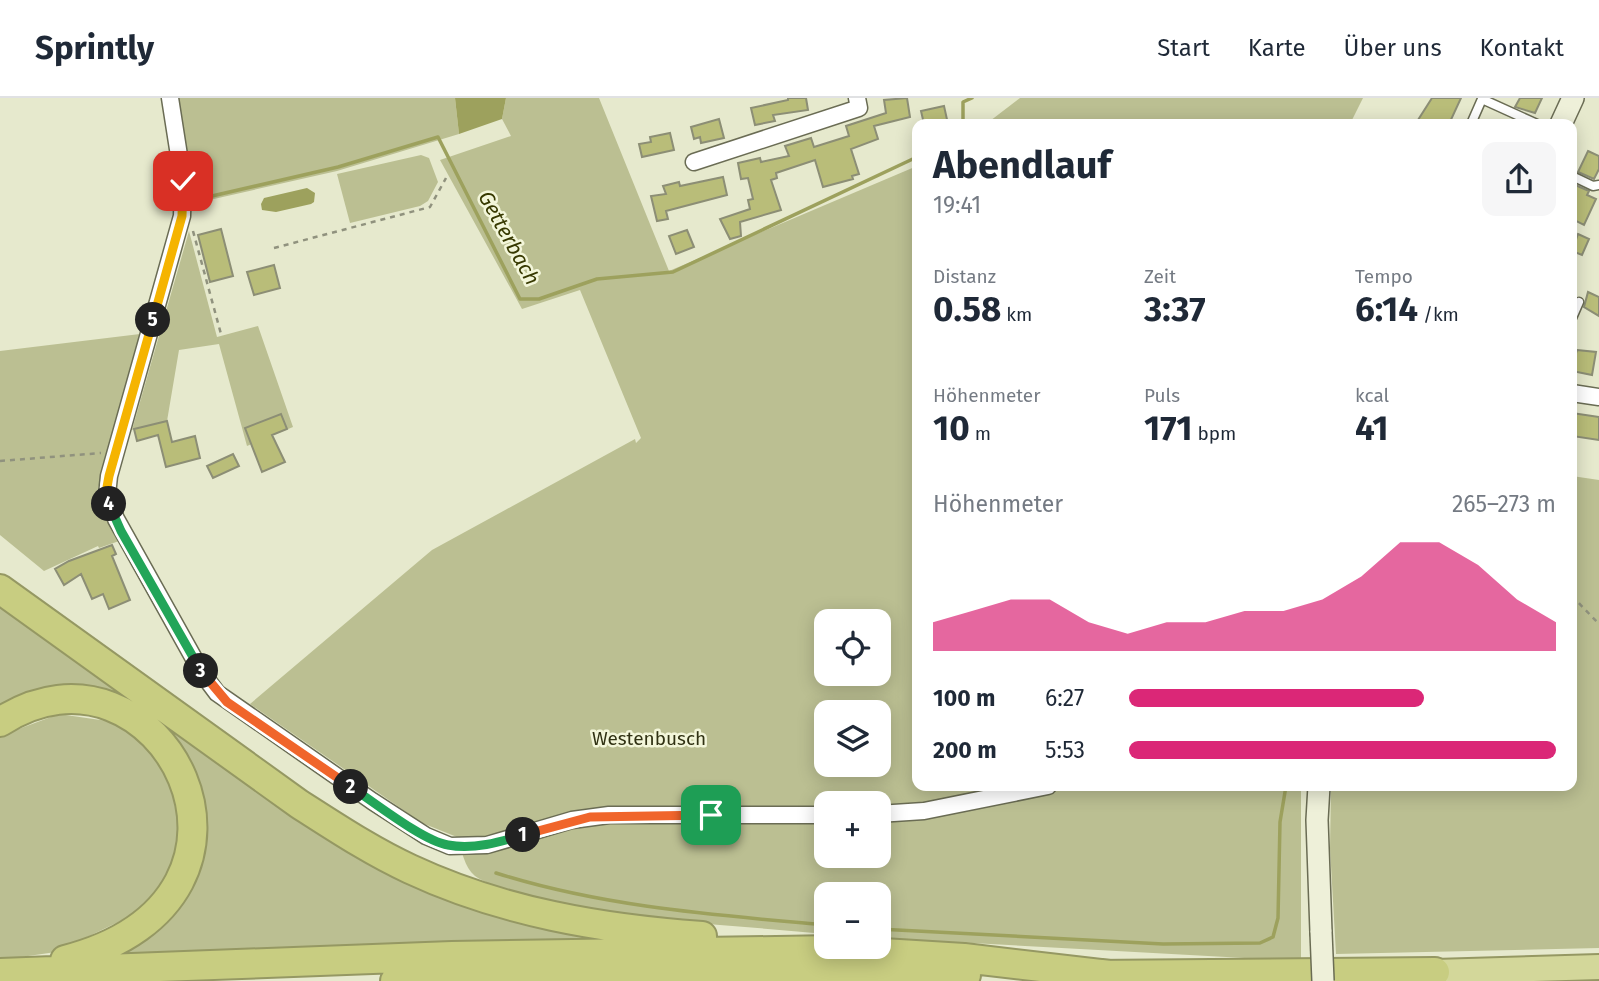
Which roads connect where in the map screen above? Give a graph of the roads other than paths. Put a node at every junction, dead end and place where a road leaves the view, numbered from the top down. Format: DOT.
graph roads {
  1 [pos="170,98"];
  2 [pos="857,98"];
  3 [pos="1573,98"];
  4 [pos="1473,119"];
  5 [pos="1526,119"];
  6 [pos="1563,119"];
  7 [pos="694,162"];
  8 [pos="1577,178"];
  9 [pos="1599,185"];
  10 [pos="1579,302"];
  11 [pos="1577,306"];
  12 [pos="1577,394"];
  13 [pos="1599,397"];
  14 [pos="0,589"];
  15 [pos="0,722"];
  16 [pos="1023,791"];
  17 [pos="1319,791"];
  18 [pos="891,813"];
  19 [pos="814,815"];
  20 [pos="814,948"];
  21 [pos="814,950"];
  22 [pos="891,954"];
  23 [pos="1599,967"];
  24 [pos="1435,972"];
  25 [pos="4,973"];
  26 [pos="1109,975"];
  27 [pos="395,981"];
  28 [pos="1323,981"];
  1 -- 19 [label="street"];
  2 -- 7 [label="street"];
  3 -- 6 [label="main road"];
  4 -- 5 [label="lane"];
  8 -- 9 [label="lane"];
  10 -- 11 [label="lane"];
  12 -- 13 [label="street"];
  14 -- 20 [label="highway"];
  15 -- 25 [label="highway"];
  16 -- 18 [label="street"];
  17 -- 28 [label="main road, bridge"];
  21 -- 25 [label="highway"];
  22 -- 26 [label="highway"];
  23 -- 24 [label="highway"];
  24 -- 26 [label="highway"];
  26 -- 27 [label="highway"];
}
